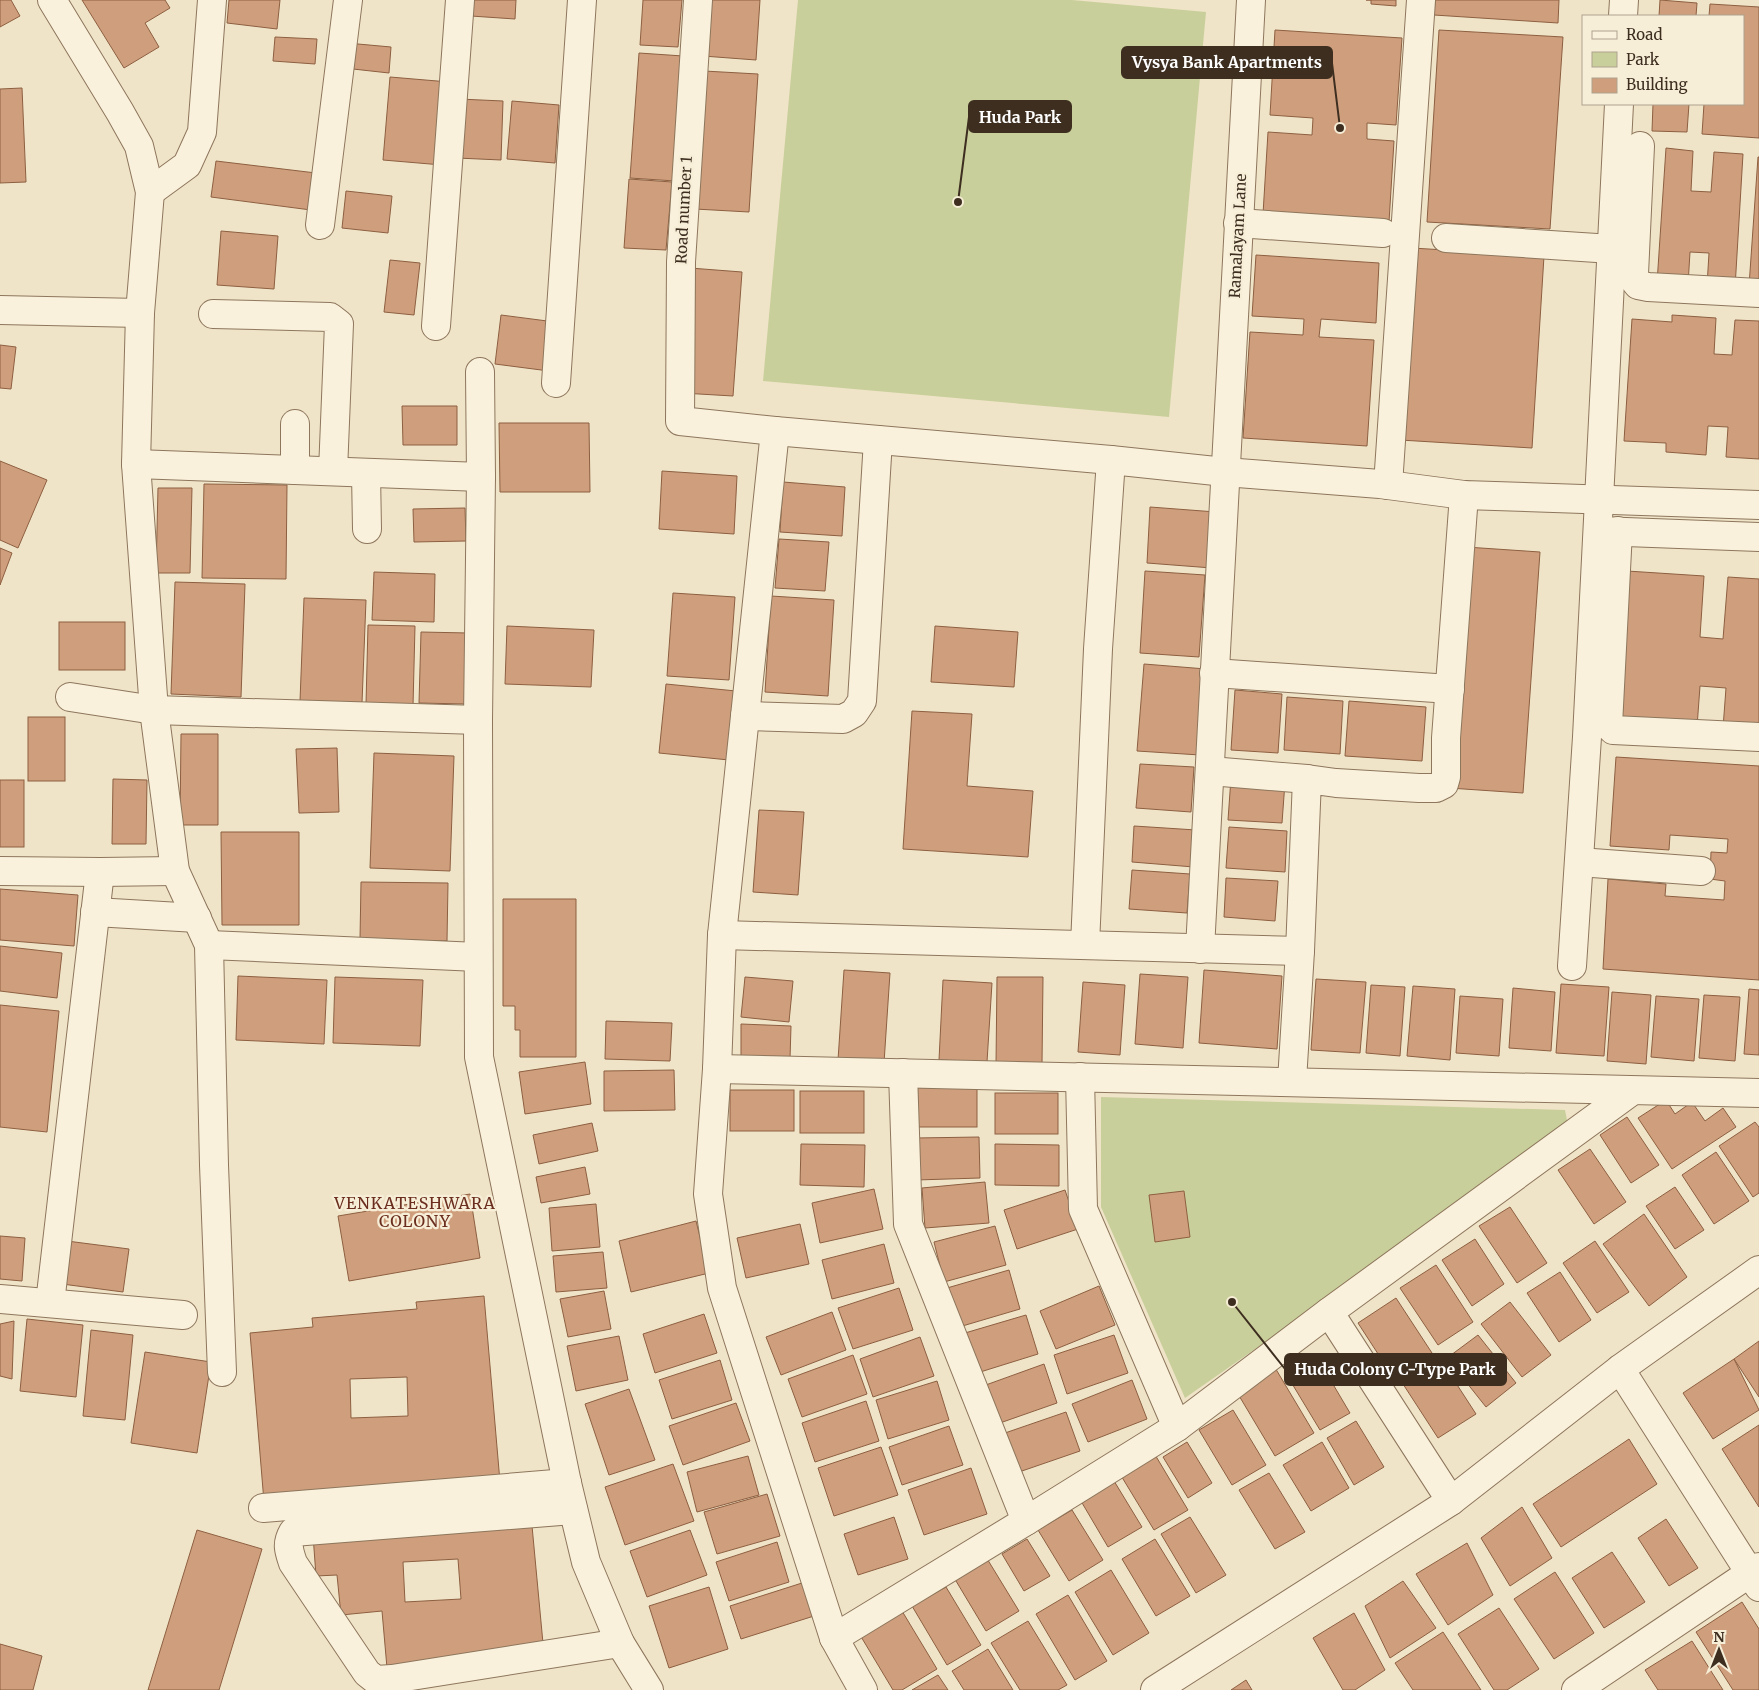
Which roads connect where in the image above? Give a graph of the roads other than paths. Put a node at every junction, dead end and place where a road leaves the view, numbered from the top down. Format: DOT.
graph roads {
  1 [pos="52,0"];
  2 [pos="212,0"];
  3 [pos="348,0"];
  4 [pos="460,0"];
  5 [pos="582,0"];
  6 [pos="698,0"];
  7 [pos="1252,0"];
  8 [pos="1421,0"];
  9 [pos="1624,0"];
  10 [pos="1623,15"];
  11 [pos="1619,105"];
  12 [pos="1631,161"];
  13 [pos="150,192"];
  14 [pos="1238,224"];
  15 [pos="320,225"];
  16 [pos="1383,233"];
  17 [pos="1446,238"];
  18 [pos="1612,249"];
  19 [pos="1759,293"];
  20 [pos="0,310"];
  21 [pos="140,313"];
  22 [pos="213,314"];
  23 [pos="436,326"];
  24 [pos="480,372"];
  25 [pos="556,383"];
  26 [pos="775,431"];
  27 [pos="335,432"];
  28 [pos="878,440"];
  29 [pos="1111,460"];
  30 [pos="136,464"];
  31 [pos="295,470"];
  32 [pos="333,471"];
  33 [pos="1225,472"];
  34 [pos="366,473"];
  35 [pos="482,477"];
  36 [pos="1388,485"];
  37 [pos="1464,495"];
  38 [pos="1599,501"];
  39 [pos="1759,505"];
  40 [pos="367,529"];
  41 [pos="1608,531"];
  42 [pos="1759,538"];
  43 [pos="1214,673"];
  44 [pos="1450,689"];
  45 [pos="70,697"];
  46 [pos="154,710"];
  47 [pos="745,716"];
  48 [pos="478,720"];
  49 [pos="1759,736"];
  50 [pos="1587,737"];
  51 [pos="1759,748"];
  52 [pos="1210,771"];
  53 [pos="1307,779"];
  54 [pos="1579,862"];
  55 [pos="0,871"];
  56 [pos="175,871"];
  57 [pos="1701,871"];
  58 [pos="100,872"];
  59 [pos="95,912"];
  60 [pos="197,918"];
  61 [pos="722,935"];
  62 [pos="209,945"];
  63 [pos="1085,945"];
  64 [pos="1200,949"];
  65 [pos="1300,951"];
  66 [pos="478,957"];
  67 [pos="1572,966"];
  68 [pos="717,1069"];
  69 [pos="903,1073"];
  70 [pos="1080,1077"];
  71 [pos="1292,1081"];
  72 [pos="1632,1091"];
  73 [pos="1759,1092"];
  74 [pos="1759,1270"];
  75 [pos="0,1299"];
  76 [pos="50,1303"];
  77 [pos="1329,1312"];
  78 [pos="183,1315"];
  79 [pos="1620,1369"];
  80 [pos="222,1372"];
  81 [pos="1177,1427"];
  82 [pos="567,1483"];
  83 [pos="1451,1501"];
  84 [pos="263,1508"];
  85 [pos="573,1510"];
  86 [pos="1026,1521"];
  87 [pos="1756,1576"];
  88 [pos="834,1638"];
  89 [pos="620,1643"];
  90 [pos="649,1690"];
  91 [pos="863,1690"];
  92 [pos="1155,1690"];
  93 [pos="1576,1690"];
  1 -- 13 [label="street"];
  2 -- 13 [label="street"];
  3 -- 15 [label="street"];
  4 -- 23 [label="street"];
  5 -- 25 [label="street"];
  6 -- 26 [label="street, Road number 1"];
  7 -- 14 [label="street, Ramalayam Lane"];
  8 -- 36 [label="street"];
  9 -- 10 [label="street"];
  11 -- 12 [label="street"];
  12 -- 18 [label="street"];
  12 -- 19 [label="street"];
  13 -- 21 [label="street"];
  14 -- 16 [label="street"];
  14 -- 33 [label="street, Ramalayam Lane"];
  17 -- 18 [label="street"];
  18 -- 38 [label="street"];
  20 -- 21 [label="street"];
  21 -- 30 [label="street"];
  22 -- 27 [label="street"];
  24 -- 35 [label="street"];
  26 -- 28 [label="street"];
  26 -- 47 [label="street"];
  27 -- 31 [label="street"];
  27 -- 32 [label="street"];
  28 -- 29 [label="street"];
  28 -- 47 [label="street"];
  29 -- 33 [label="street"];
  29 -- 63 [label="street"];
  30 -- 31 [label="street"];
  30 -- 46 [label="street"];
  31 -- 32 [label="street"];
  32 -- 34 [label="street"];
  33 -- 36 [label="street"];
  33 -- 43 [label="street, Ramalayam Lane"];
  34 -- 35 [label="street"];
  34 -- 40 [label="street"];
  35 -- 48 [label="street"];
  36 -- 37 [label="street"];
  37 -- 38 [label="street"];
  37 -- 44 [label="street"];
  38 -- 39 [label="street"];
  38 -- 41 [label="street"];
  41 -- 42 [label="street"];
  41 -- 49 [label="street"];
  41 -- 50 [label="street"];
  43 -- 44 [label="street"];
  43 -- 52 [label="street, Ramalayam Lane"];
  44 -- 53 [label="street"];
  45 -- 46 [label="street"];
  46 -- 48 [label="street"];
  46 -- 56 [label="street"];
  47 -- 61 [label="street"];
  48 -- 66 [label="street"];
  50 -- 51 [label="street"];
  50 -- 54 [label="street"];
  52 -- 53 [label="street"];
  52 -- 64 [label="street, Ramalayam Lane"];
  53 -- 65 [label="street"];
  54 -- 57 [label="street"];
  54 -- 67 [label="street"];
  55 -- 58 [label="street"];
  56 -- 58 [label="street"];
  56 -- 60 [label="street"];
  58 -- 59 [label="street"];
  59 -- 60 [label="street"];
  59 -- 76 [label="street"];
  60 -- 62 [label="street"];
  61 -- 63 [label="street"];
  61 -- 68 [label="street"];
  62 -- 66 [label="street"];
  62 -- 80 [label="street"];
  63 -- 64 [label="street"];
  64 -- 65 [label="street"];
  65 -- 71 [label="street"];
  66 -- 82 [label="street"];
  68 -- 69 [label="street"];
  68 -- 88 [label="street"];
  69 -- 70 [label="street"];
  69 -- 86 [label="street"];
  70 -- 71 [label="street"];
  70 -- 81 [label="street"];
  71 -- 72 [label="street"];
  72 -- 73 [label="street"];
  72 -- 77 [label="street"];
  74 -- 79 [label="street"];
  75 -- 76 [label="street"];
  76 -- 78 [label="street"];
  77 -- 81 [label="street"];
  77 -- 83 [label="street"];
  79 -- 83 [label="street"];
  79 -- 87 [label="street"];
  81 -- 86 [label="street"];
  82 -- 84 [label="street"];
  82 -- 85 [label="street"];
  83 -- 92 [label="street"];
  85 -- 89 [label="street"];
  85 -- 89 [label="street"];
  86 -- 88 [label="street"];
  87 -- 93 [label="street"];
  88 -- 91 [label="street"];
  89 -- 90 [label="street"];
}
